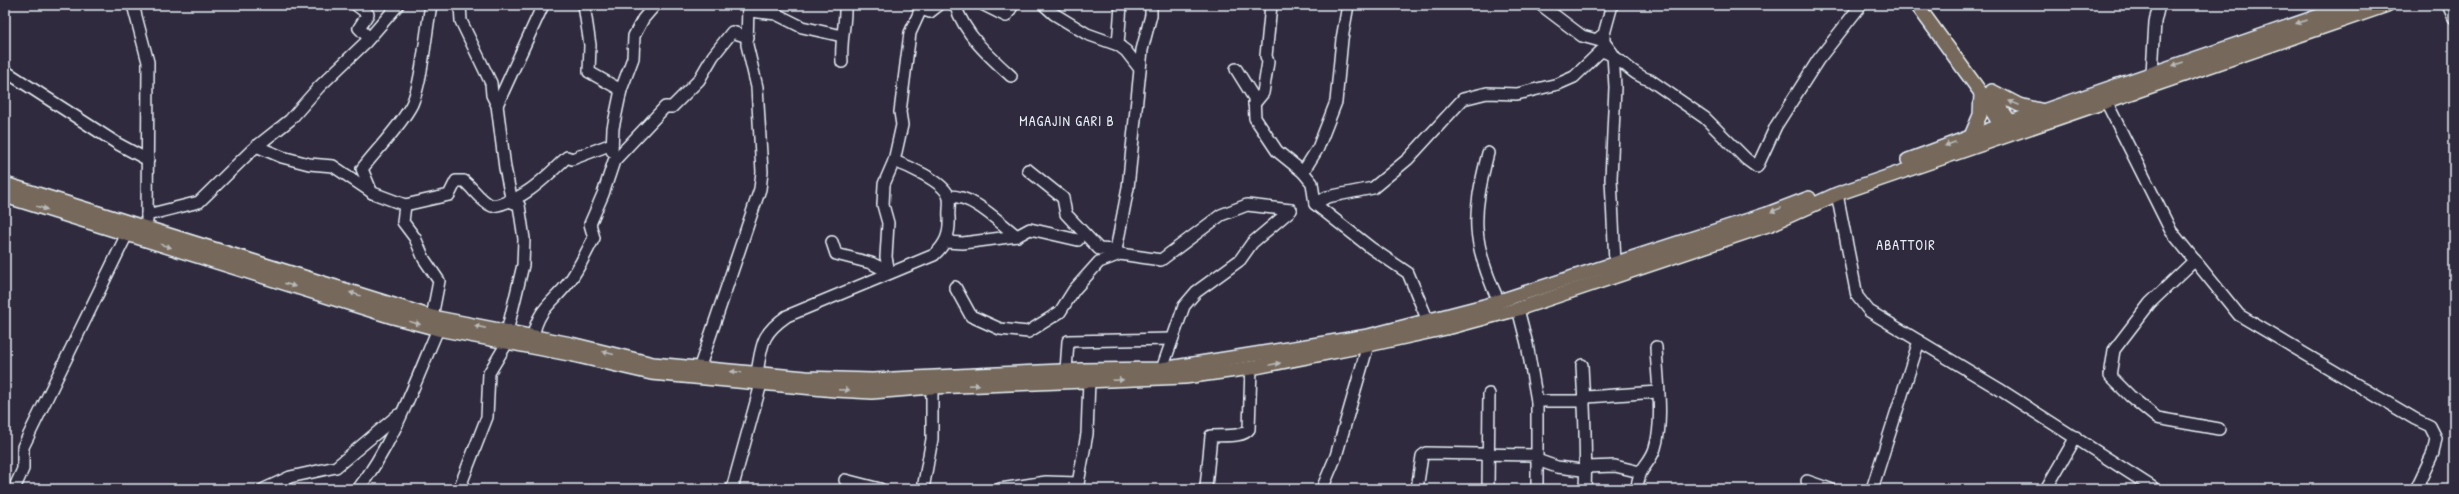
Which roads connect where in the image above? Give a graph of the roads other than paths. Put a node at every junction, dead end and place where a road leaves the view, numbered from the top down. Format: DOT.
graph roads {
  1 [pos="133,5"];
  2 [pos="356,5"];
  3 [pos="398,5"];
  4 [pos="431,5"];
  5 [pos="460,5"];
  6 [pos="543,5"];
  7 [pos="584,5"];
  8 [pos="655,5"];
  9 [pos="845,5"];
  10 [pos="940,5"];
  11 [pos="955,5"];
  12 [pos="984,5"];
  13 [pos="1013,5"];
  14 [pos="1044,5"];
  15 [pos="1121,5"];
  16 [pos="1151,5"];
  17 [pos="1271,5"];
  18 [pos="1348,5"];
  19 [pos="1541,5"];
  20 [pos="1612,5"];
  21 [pos="1861,5"];
  22 [pos="1917,5"];
  23 [pos="1927,5"];
  24 [pos="2159,5"];
  25 [pos="2351,5"];
  26 [pos="2387,5"];
  27 [pos="2448,5"];
  28 [pos="919,7"];
  29 [pos="749,8"];
  30 [pos="2454,18"];
  31 [pos="842,36"];
  32 [pos="748,37"];
  33 [pos="369,38"];
  34 [pos="1602,38"];
  35 [pos="1118,45"];
  36 [pos="1613,54"];
  37 [pos="842,62"];
  38 [pos="1140,69"];
  39 [pos="1236,69"];
  40 [pos="5,71"];
  41 [pos="2152,73"];
  42 [pos="1011,76"];
  43 [pos="621,90"];
  44 [pos="1984,91"];
  45 [pos="2106,101"];
  46 [pos="1254,104"];
  47 [pos="497,105"];
  48 [pos="2044,112"];
  49 [pos="2009,129"];
  50 [pos="1971,136"];
  51 [pos="612,144"];
  52 [pos="256,146"];
  53 [pos="1488,153"];
  54 [pos="148,160"];
  55 [pos="614,161"];
  56 [pos="894,161"];
  57 [pos="1028,170"];
  58 [pos="1303,172"];
  59 [pos="5,184"];
  60 [pos="372,193"];
  61 [pos="1837,194"];
  62 [pos="5,196"];
  63 [pos="949,196"];
  64 [pos="512,202"];
  65 [pos="1315,204"];
  66 [pos="405,205"];
  67 [pos="147,227"];
  68 [pos="127,234"];
  69 [pos="1017,236"];
  70 [pos="1078,240"];
  71 [pos="832,242"];
  72 [pos="945,242"];
  73 [pos="1118,252"];
  74 [pos="2195,260"];
  75 [pos="1615,263"];
  76 [pos="889,272"];
  77 [pos="955,287"];
  78 [pos="1499,302"];
  79 [pos="1518,309"];
  80 [pos="432,317"];
  81 [pos="1428,321"];
  82 [pos="438,329"];
  83 [pos="533,337"];
  84 [pos="507,338"];
  85 [pos="1172,339"];
  86 [pos="1919,341"];
  87 [pos="1368,345"];
  88 [pos="1656,347"];
  89 [pos="1582,365"];
  90 [pos="1251,368"];
  91 [pos="699,369"];
  92 [pos="1162,369"];
  93 [pos="1066,371"];
  94 [pos="767,379"];
  95 [pos="1089,380"];
  96 [pos="806,382"];
  97 [pos="932,387"];
  98 [pos="1657,392"];
  99 [pos="1489,394"];
  100 [pos="1537,401"];
  101 [pos="1584,401"];
  102 [pos="403,410"];
  103 [pos="2219,429"];
  104 [pos="2076,438"];
  105 [pos="1490,455"];
  106 [pos="1536,458"];
  107 [pos="1587,468"];
  108 [pos="1640,472"];
  109 [pos="845,480"];
  110 [pos="1807,481"];
  111 [pos="1078,486"];
  112 [pos="1206,487"];
  113 [pos="14,489"];
  114 [pos="264,489"];
  115 [pos="358,489"];
  116 [pos="459,489"];
  117 [pos="732,489"];
  118 [pos="880,489"];
  119 [pos="924,489"];
  120 [pos="1000,489"];
  121 [pos="1322,489"];
  122 [pos="1417,489"];
  123 [pos="1488,489"];
  124 [pos="1537,489"];
  125 [pos="1585,489"];
  126 [pos="1637,489"];
  127 [pos="1830,489"];
  128 [pos="1872,489"];
  129 [pos="2046,489"];
  130 [pos="2155,489"];
  131 [pos="2416,489"];
  1 -- 54 [label="street"];
  2 -- 33 [label="street"];
  3 -- 33 [label="street"];
  4 -- 60 [label="street"];
  5 -- 47 [label="street"];
  6 -- 47 [label="street"];
  7 -- 43 [label="street"];
  8 -- 43 [label="street"];
  9 -- 31 [label="street"];
  10 -- 28 [label="street"];
  11 -- 42 [label="street"];
  12 -- 13 [label="street"];
  14 -- 35 [label="street"];
  15 -- 35 [label="street"];
  16 -- 38 [label="street"];
  17 -- 46 [label="street"];
  18 -- 58 [label="street"];
  19 -- 34 [label="street"];
  20 -- 34 [label="street"];
  21 -- 36 [label="street"];
  22 -- 44 [label="main road"];
  23 -- 44 [label="main road"];
  24 -- 41 [label="street"];
  25 -- 41 [label="main road, one-way"];
  26 -- 45 [label="main road"];
  27 -- 30 [label="street"];
  28 -- 56 [label="street"];
  29 -- 31 [label="street"];
  29 -- 32 [label="street"];
  31 -- 37 [label="street"];
  32 -- 55 [label="street"];
  32 -- 91 [label="street"];
  33 -- 52 [label="street"];
  34 -- 36 [label="street"];
  35 -- 38 [label="street"];
  36 -- 65 [label="street"];
  36 -- 75 [label="street"];
  38 -- 73 [label="street"];
  39 -- 46 [label="street"];
  40 -- 54 [label="street"];
  41 -- 48 [label="main road"];
  43 -- 51 [label="street"];
  48 -- 44 [label="main road, one-way"];
  44 -- 49 [label="main road"];
  44 -- 50 [label="main road"];
  45 -- 49 [label="main road"];
  45 -- 74 [label="street"];
  46 -- 58 [label="street"];
  47 -- 64 [label="street"];
  48 -- 49 [label="main road"];
  49 -- 50 [label="main road"];
  49 -- 61 [label="main road"];
  50 -- 75 [label="main road, one-way"];
  51 -- 55 [label="street"];
  51 -- 64 [label="street"];
  52 -- 60 [label="street"];
  52 -- 67 [label="street"];
  53 -- 78 [label="street"];
  54 -- 67 [label="street"];
  55 -- 83 [label="street"];
  56 -- 63 [label="street"];
  56 -- 76 [label="street"];
  57 -- 73 [label="street"];
  58 -- 65 [label="street"];
  59 -- 67 [label="main road"];
  60 -- 66 [label="street"];
  61 -- 79 [label="main road"];
  61 -- 86 [label="street"];
  62 -- 68 [label="main road, one-way"];
  63 -- 69 [label="street"];
  63 -- 72 [label="street"];
  64 -- 66 [label="street"];
  64 -- 84 [label="street"];
  65 -- 81 [label="street"];
  66 -- 80 [label="street"];
  67 -- 68 [label="main road"];
  80 -- 67 [label="main road, one-way"];
  67 -- 82 [label="main road, one-way"];
  68 -- 113 [label="street"];
  69 -- 70 [label="street"];
  69 -- 72 [label="street"];
  71 -- 76 [label="street"];
  72 -- 76 [label="street"];
  73 -- 77 [label="street"];
  73 -- 85 [label="street"];
  74 -- 103 [label="street"];
  74 -- 131 [label="street"];
  75 -- 78 [label="main road"];
  76 -- 94 [label="street"];
  78 -- 81 [label="main road"];
  79 -- 87 [label="main road"];
  79 -- 100 [label="street"];
  84 -- 80 [label="main road, one-way"];
  81 -- 92 [label="main road"];
  82 -- 84 [label="main road"];
  82 -- 102 [label="street"];
  83 -- 84 [label="main road"];
  91 -- 83 [label="main road, one-way"];
  84 -- 94 [label="main road"];
  84 -- 116 [label="street"];
  85 -- 92 [label="street"];
  85 -- 93 [label="street"];
  86 -- 104 [label="street"];
  86 -- 128 [label="street"];
  90 -- 87 [label="main road, one-way"];
  87 -- 121 [label="street"];
  88 -- 98 [label="street"];
  89 -- 101 [label="street"];
  95 -- 90 [label="main road, one-way"];
  90 -- 112 [label="street"];
  94 -- 91 [label="main road, one-way"];
  92 -- 93 [label="main road"];
  93 -- 96 [label="main road"];
  94 -- 96 [label="main road"];
  94 -- 117 [label="street"];
  97 -- 95 [label="main road, one-way"];
  95 -- 111 [label="street"];
  96 -- 97 [label="main road, one-way"];
  97 -- 119 [label="street"];
  98 -- 101 [label="street"];
  98 -- 108 [label="street"];
  99 -- 105 [label="street"];
  100 -- 101 [label="street"];
  100 -- 106 [label="street"];
  101 -- 107 [label="street"];
  102 -- 114 [label="street"];
  102 -- 115 [label="street"];
  104 -- 129 [label="street"];
  104 -- 130 [label="street"];
  105 -- 106 [label="street"];
  105 -- 122 [label="street"];
  105 -- 123 [label="street"];
  106 -- 107 [label="street"];
  106 -- 124 [label="street"];
  107 -- 108 [label="street"];
  107 -- 125 [label="street"];
  108 -- 126 [label="street"];
  109 -- 118 [label="street"];
  110 -- 127 [label="street"];
  111 -- 120 [label="street"];
}
